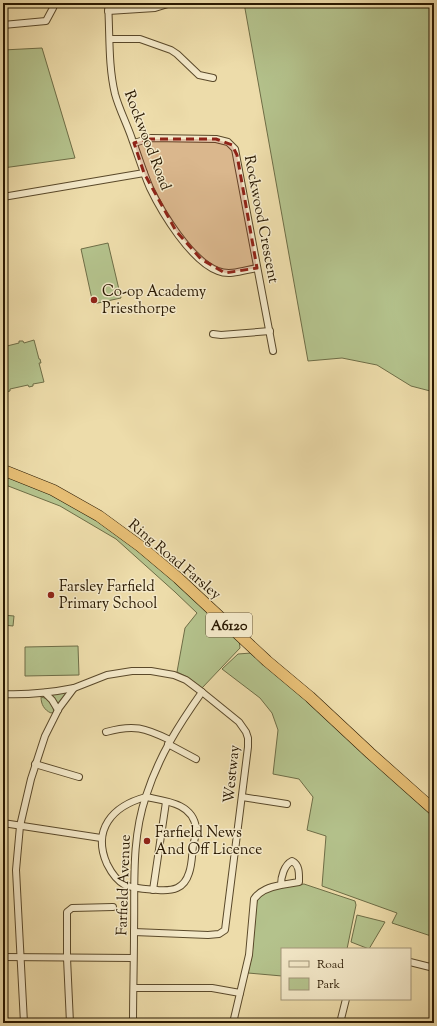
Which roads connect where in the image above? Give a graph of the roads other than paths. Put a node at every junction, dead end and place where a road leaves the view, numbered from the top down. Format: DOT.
graph roads {
  1 [pos="108,3"];
  2 [pos="171,3"];
  3 [pos="53,8"];
  4 [pos="108,11"];
  5 [pos="3,25"];
  6 [pos="110,39"];
  7 [pos="213,78"];
  8 [pos="134,143"];
  9 [pos="144,173"];
  10 [pos="3,197"];
  11 [pos="257,268"];
  12 [pos="270,331"];
  13 [pos="213,334"];
  14 [pos="273,351"];
  15 [pos="3,470"];
  16 [pos="74,688"];
  17 [pos="202,692"];
  18 [pos="45,693"];
  19 [pos="3,694"];
  20 [pos="58,710"];
  21 [pos="106,732"];
  22 [pos="169,742"];
  23 [pos="196,759"];
  24 [pos="35,764"];
  25 [pos="80,777"];
  26 [pos="146,797"];
  27 [pos="242,797"];
  28 [pos="166,802"];
  29 [pos="287,804"];
  30 [pos="434,810"];
  31 [pos="3,823"];
  32 [pos="20,826"];
  33 [pos="101,838"];
  34 [pos="280,885"];
  35 [pos="134,887"];
  36 [pos="153,890"];
  37 [pos="113,907"];
  38 [pos="134,932"];
  39 [pos="3,957"];
  40 [pos="20,958"];
  41 [pos="67,958"];
  42 [pos="133,958"];
  43 [pos="411,962"];
  44 [pos="434,968"];
  45 [pos="134,988"];
  46 [pos="240,993"];
  47 [pos="346,1000"];
  48 [pos="24,1023"];
  49 [pos="70,1023"];
  50 [pos="133,1023"];
  51 [pos="233,1023"];
  52 [pos="340,1023"];
  1 -- 4 [label="street, Rockwood Road"];
  2 -- 4 [label="street"];
  3 -- 5 [label="street"];
  4 -- 6 [label="street, Rockwood Road"];
  6 -- 7 [label="street"];
  6 -- 8 [label="street, Rockwood Road"];
  8 -- 9 [label="street, Rockwood Road"];
  8 -- 11 [label="street, Rockwood Crescent"];
  9 -- 10 [label="street"];
  9 -- 11 [label="street, Rockwood Road"];
  11 -- 12 [label="street, Rockwood Crescent"];
  12 -- 13 [label="street"];
  12 -- 14 [label="street, Rockwood Crescent"];
  15 -- 30 [label="highway, Ring Road Farsley / A6120"];
  16 -- 17 [label="street"];
  16 -- 18 [label="street"];
  16 -- 20 [label="street"];
  17 -- 22 [label="street, Farfield Avenue"];
  17 -- 27 [label="street, Westway"];
  18 -- 19 [label="street"];
  18 -- 20 [label="street"];
  20 -- 24 [label="street"];
  21 -- 22 [label="street"];
  22 -- 23 [label="street"];
  22 -- 26 [label="street, Farfield Avenue"];
  24 -- 25 [label="street"];
  24 -- 32 [label="street"];
  26 -- 28 [label="street"];
  26 -- 33 [label="street"];
  26 -- 35 [label="street, Farfield Avenue"];
  27 -- 29 [label="street"];
  27 -- 38 [label="street, Westway"];
  28 -- 36 [label="street"];
  28 -- 36 [label="street"];
  31 -- 32 [label="street"];
  32 -- 33 [label="street"];
  32 -- 40 [label="street"];
  33 -- 35 [label="street"];
  34 -- 46 [label="street"];
  35 -- 36 [label="street"];
  35 -- 38 [label="street, Farfield Avenue"];
  37 -- 41 [label="street"];
  38 -- 42 [label="street, Farfield Avenue"];
  39 -- 40 [label="street"];
  40 -- 41 [label="street"];
  40 -- 48 [label="street"];
  41 -- 42 [label="street"];
  41 -- 49 [label="street"];
  42 -- 45 [label="street, Farfield Avenue"];
  43 -- 44 [label="street"];
  45 -- 46 [label="street"];
  45 -- 50 [label="street, Farfield Avenue"];
  46 -- 51 [label="street"];
  47 -- 52 [label="street"];
}
